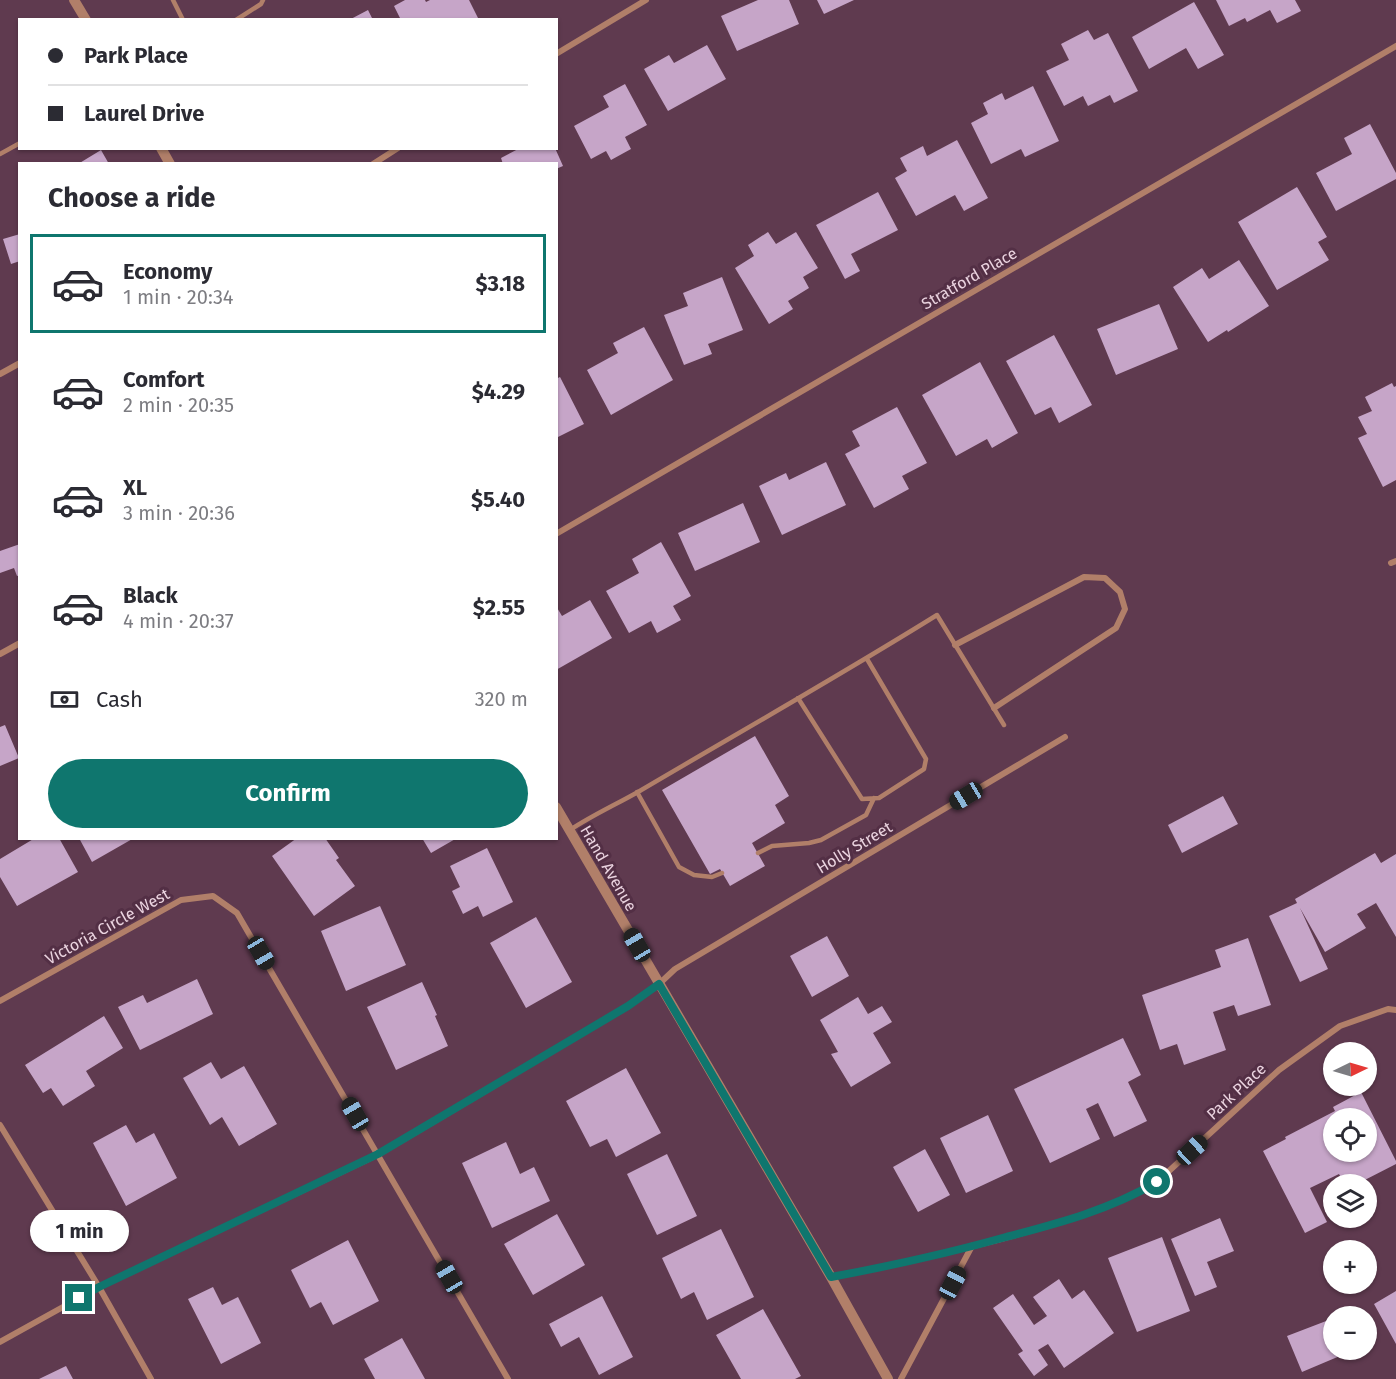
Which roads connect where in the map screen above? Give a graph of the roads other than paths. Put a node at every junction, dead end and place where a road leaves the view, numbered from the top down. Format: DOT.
graph roads {
  1 [pos="74,0"];
  2 [pos="173,0"];
  3 [pos="263,0"];
  4 [pos="646,0"];
  5 [pos="85,18"];
  6 [pos="182,18"];
  7 [pos="239,18"];
  8 [pos="1396,46"];
  9 [pos="558,53"];
  10 [pos="18,144"];
  11 [pos="395,150"];
  12 [pos="0,154"];
  13 [pos="376,162"];
  14 [pos="18,364"];
  15 [pos="0,374"];
  16 [pos="558,533"];
  17 [pos="18,644"];
  18 [pos="955,645"];
  19 [pos="0,654"];
  20 [pos="867,659"];
  21 [pos="798,698"];
  22 [pos="994,708"];
  23 [pos="1004,725"];
  24 [pos="1065,737"];
  25 [pos="637,792"];
  26 [pos="874,798"];
  27 [pos="558,810"];
  28 [pos="570,830"];
  29 [pos="758,853"];
  30 [pos="722,873"];
  31 [pos="659,984"];
  32 [pos="0,1001"];
  33 [pos="1396,1003"];
  34 [pos="1388,1009"];
  35 [pos="1396,1010"];
  36 [pos="0,1125"];
  37 [pos="378,1154"];
  38 [pos="972,1246"];
  39 [pos="831,1277"];
  40 [pos="99,1287"];
  41 [pos="0,1342"];
  42 [pos="151,1379"];
  43 [pos="508,1379"];
  44 [pos="888,1379"];
  45 [pos="901,1379"];
  1 -- 5 [label="street"];
  2 -- 6 [label="lane"];
  3 -- 7 [label="lane"];
  4 -- 9 [label="street"];
  8 -- 16 [label="street, Stratford Place"];
  10 -- 12 [label="lane"];
  11 -- 13 [label="street"];
  14 -- 15 [label="street"];
  17 -- 19 [label="street"];
  18 -- 20 [label="lane"];
  18 -- 22 [label="lane"];
  18 -- 22 [label="street"];
  20 -- 21 [label="lane"];
  20 -- 26 [label="lane"];
  21 -- 25 [label="lane"];
  21 -- 26 [label="lane"];
  22 -- 23 [label="lane"];
  24 -- 31 [label="street, Holly Street"];
  25 -- 28 [label="lane"];
  25 -- 30 [label="lane"];
  26 -- 29 [label="lane"];
  27 -- 28 [label="street, Hand Avenue"];
  28 -- 31 [label="street, Hand Avenue"];
  31 -- 37 [label="street, Holly Street"];
  31 -- 39 [label="street, Hand Avenue"];
  32 -- 37 [label="street, Victoria Circle West"];
  33 -- 34 [label="street, Park Place"];
  34 -- 35 [label="street, Park Place"];
  34 -- 38 [label="street, Park Place"];
  36 -- 40 [label="street"];
  37 -- 40 [label="street, Holly Street"];
  37 -- 43 [label="street, Victoria Circle West"];
  38 -- 39 [label="street, Park Place"];
  38 -- 45 [label="street"];
  39 -- 44 [label="street, Hand Avenue"];
  40 -- 41 [label="street, Holly Street"];
  40 -- 42 [label="street"];
}
